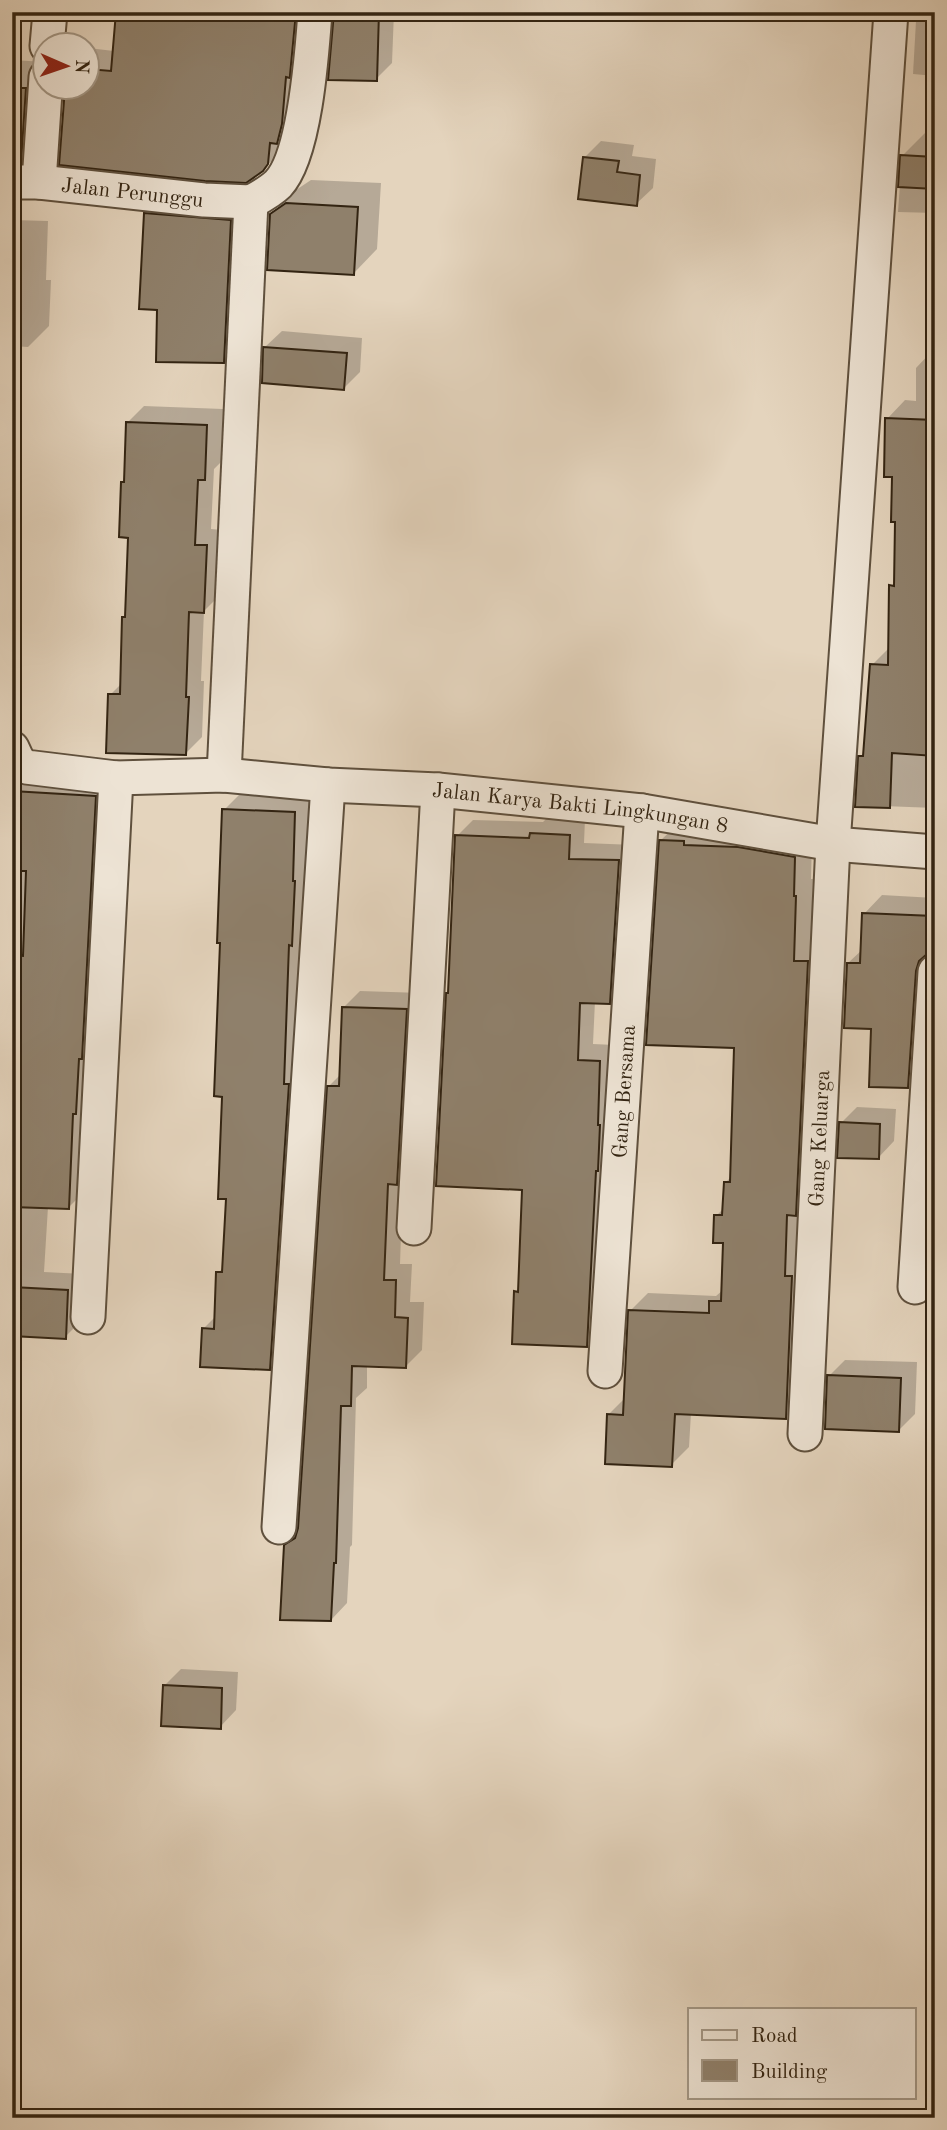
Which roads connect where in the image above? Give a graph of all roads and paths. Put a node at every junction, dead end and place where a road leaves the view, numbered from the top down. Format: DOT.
graph roads {
  1 [pos="50,12"];
  2 [pos="315,12"];
  3 [pos="891,12"];
  4 [pos="48,32"];
  5 [pos="41,102"];
  6 [pos="26,182"];
  7 [pos="251,202"];
  8 [pos="12,748"];
  9 [pos="224,775"];
  10 [pos="116,778"];
  11 [pos="328,785"];
  12 [pos="438,790"];
  13 [pos="642,811"];
  14 [pos="833,844"];
  15 [pos="935,852"];
  16 [pos="935,972"];
  17 [pos="414,1228"];
  18 [pos="915,1287"];
  19 [pos="88,1317"];
  20 [pos="604,1371"];
  21 [pos="805,1434"];
  22 [pos="279,1527"];
  1 -- 4 [label="street"];
  2 -- 7 [label="street"];
  3 -- 14 [label="street, Gang Keluarga"];
  5 -- 6 [label="street"];
  6 -- 7 [label="street, Jalan Perunggu"];
  7 -- 9 [label="street"];
  8 -- 10 [label="street, Jalan Karya Bakti Lingkungan 8"];
  9 -- 10 [label="street, Jalan Karya Bakti Lingkungan 8"];
  9 -- 11 [label="street, Jalan Karya Bakti Lingkungan 8"];
  10 -- 19 [label="street"];
  11 -- 12 [label="street, Jalan Karya Bakti Lingkungan 8"];
  11 -- 22 [label="street"];
  12 -- 13 [label="street, Jalan Karya Bakti Lingkungan 8"];
  12 -- 17 [label="street"];
  13 -- 14 [label="street, Jalan Karya Bakti Lingkungan 8"];
  13 -- 20 [label="street, Gang Bersama"];
  14 -- 15 [label="street, Jalan Karya Bakti Lingkungan 8"];
  14 -- 21 [label="street, Gang Keluarga"];
  16 -- 18 [label="street"];
}
